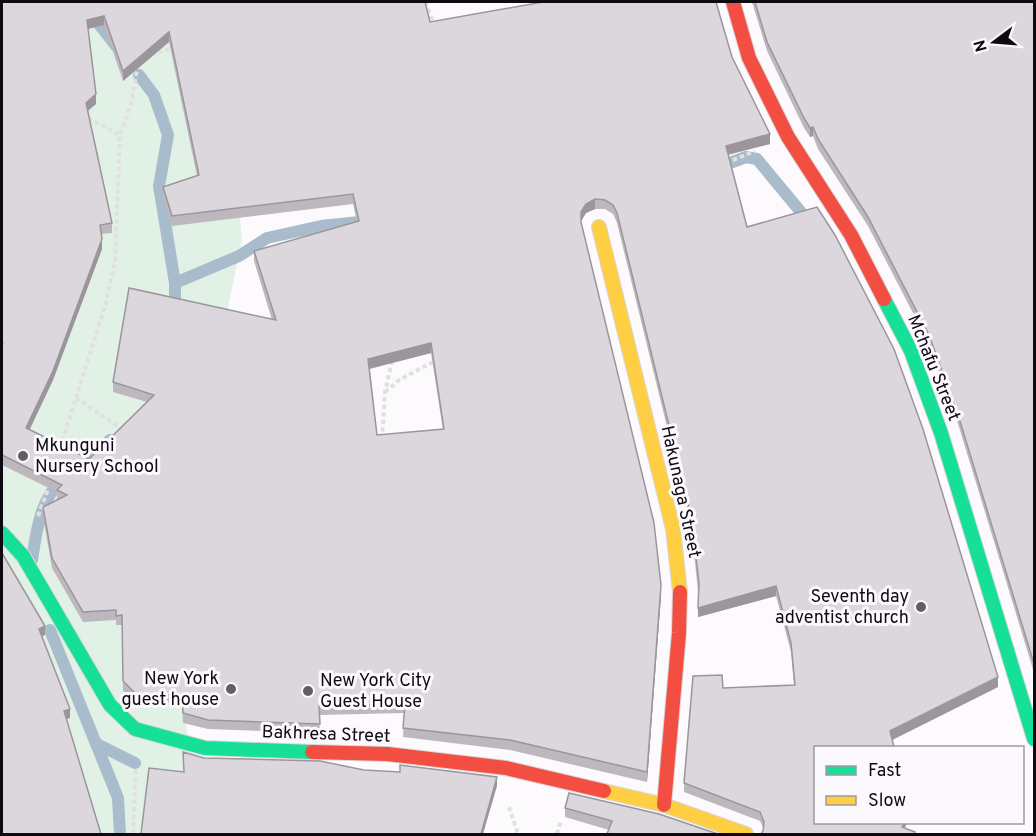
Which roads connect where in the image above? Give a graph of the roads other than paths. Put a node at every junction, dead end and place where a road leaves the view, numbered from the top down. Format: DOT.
graph roads {
  1 [pos="733,2"];
  2 [pos="599,227"];
  3 [pos="2,533"];
  4 [pos="1035,739"];
  5 [pos="664,805"];
  6 [pos="746,834"];
  1 -- 4 [label="street, Mchafu Street"];
  2 -- 5 [label="street, Hakunaga Street"];
  3 -- 5 [label="street, Bakhresa Street"];
  5 -- 6 [label="street, Bakhresa Street"];
}
